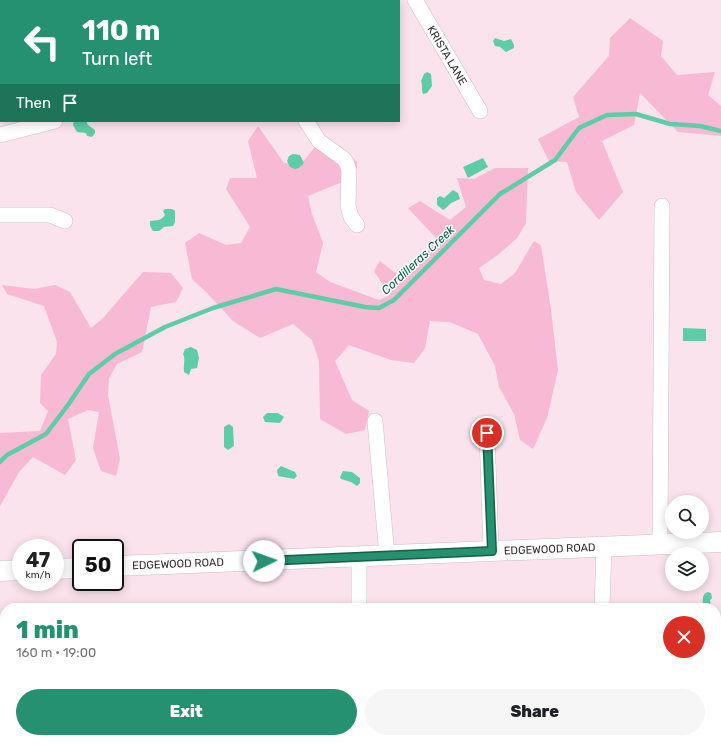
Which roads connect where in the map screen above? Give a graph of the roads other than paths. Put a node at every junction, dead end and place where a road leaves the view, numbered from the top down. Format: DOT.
graph roads {
  1 [pos="415,0"];
  2 [pos="480,110"];
  3 [pos="51,122"];
  4 [pos="307,122"];
  5 [pos="0,135"];
  6 [pos="662,206"];
  7 [pos="0,215"];
  8 [pos="65,221"];
  9 [pos="357,226"];
  10 [pos="375,421"];
  11 [pos="487,433"];
  12 [pos="721,542"];
  13 [pos="660,544"];
  14 [pos="604,547"];
  15 [pos="492,551"];
  16 [pos="387,556"];
  17 [pos="359,557"];
  18 [pos="124,566"];
  19 [pos="12,570"];
  20 [pos="0,571"];
  21 [pos="359,603"];
  22 [pos="602,603"];
  1 -- 2 [label="street, KRISTA LANE"];
  3 -- 5 [label="street"];
  4 -- 9 [label="street"];
  6 -- 13 [label="street"];
  7 -- 8 [label="street"];
  10 -- 16 [label="street"];
  11 -- 15 [label="street"];
  12 -- 13 [label="main road, EDGEWOOD ROAD"];
  13 -- 14 [label="main road, EDGEWOOD ROAD"];
  14 -- 15 [label="main road, EDGEWOOD ROAD"];
  14 -- 22 [label="street"];
  15 -- 16 [label="main road, EDGEWOOD ROAD"];
  16 -- 17 [label="main road, EDGEWOOD ROAD"];
  17 -- 18 [label="main road, EDGEWOOD ROAD"];
  17 -- 21 [label="street"];
  19 -- 20 [label="main road"];
}
